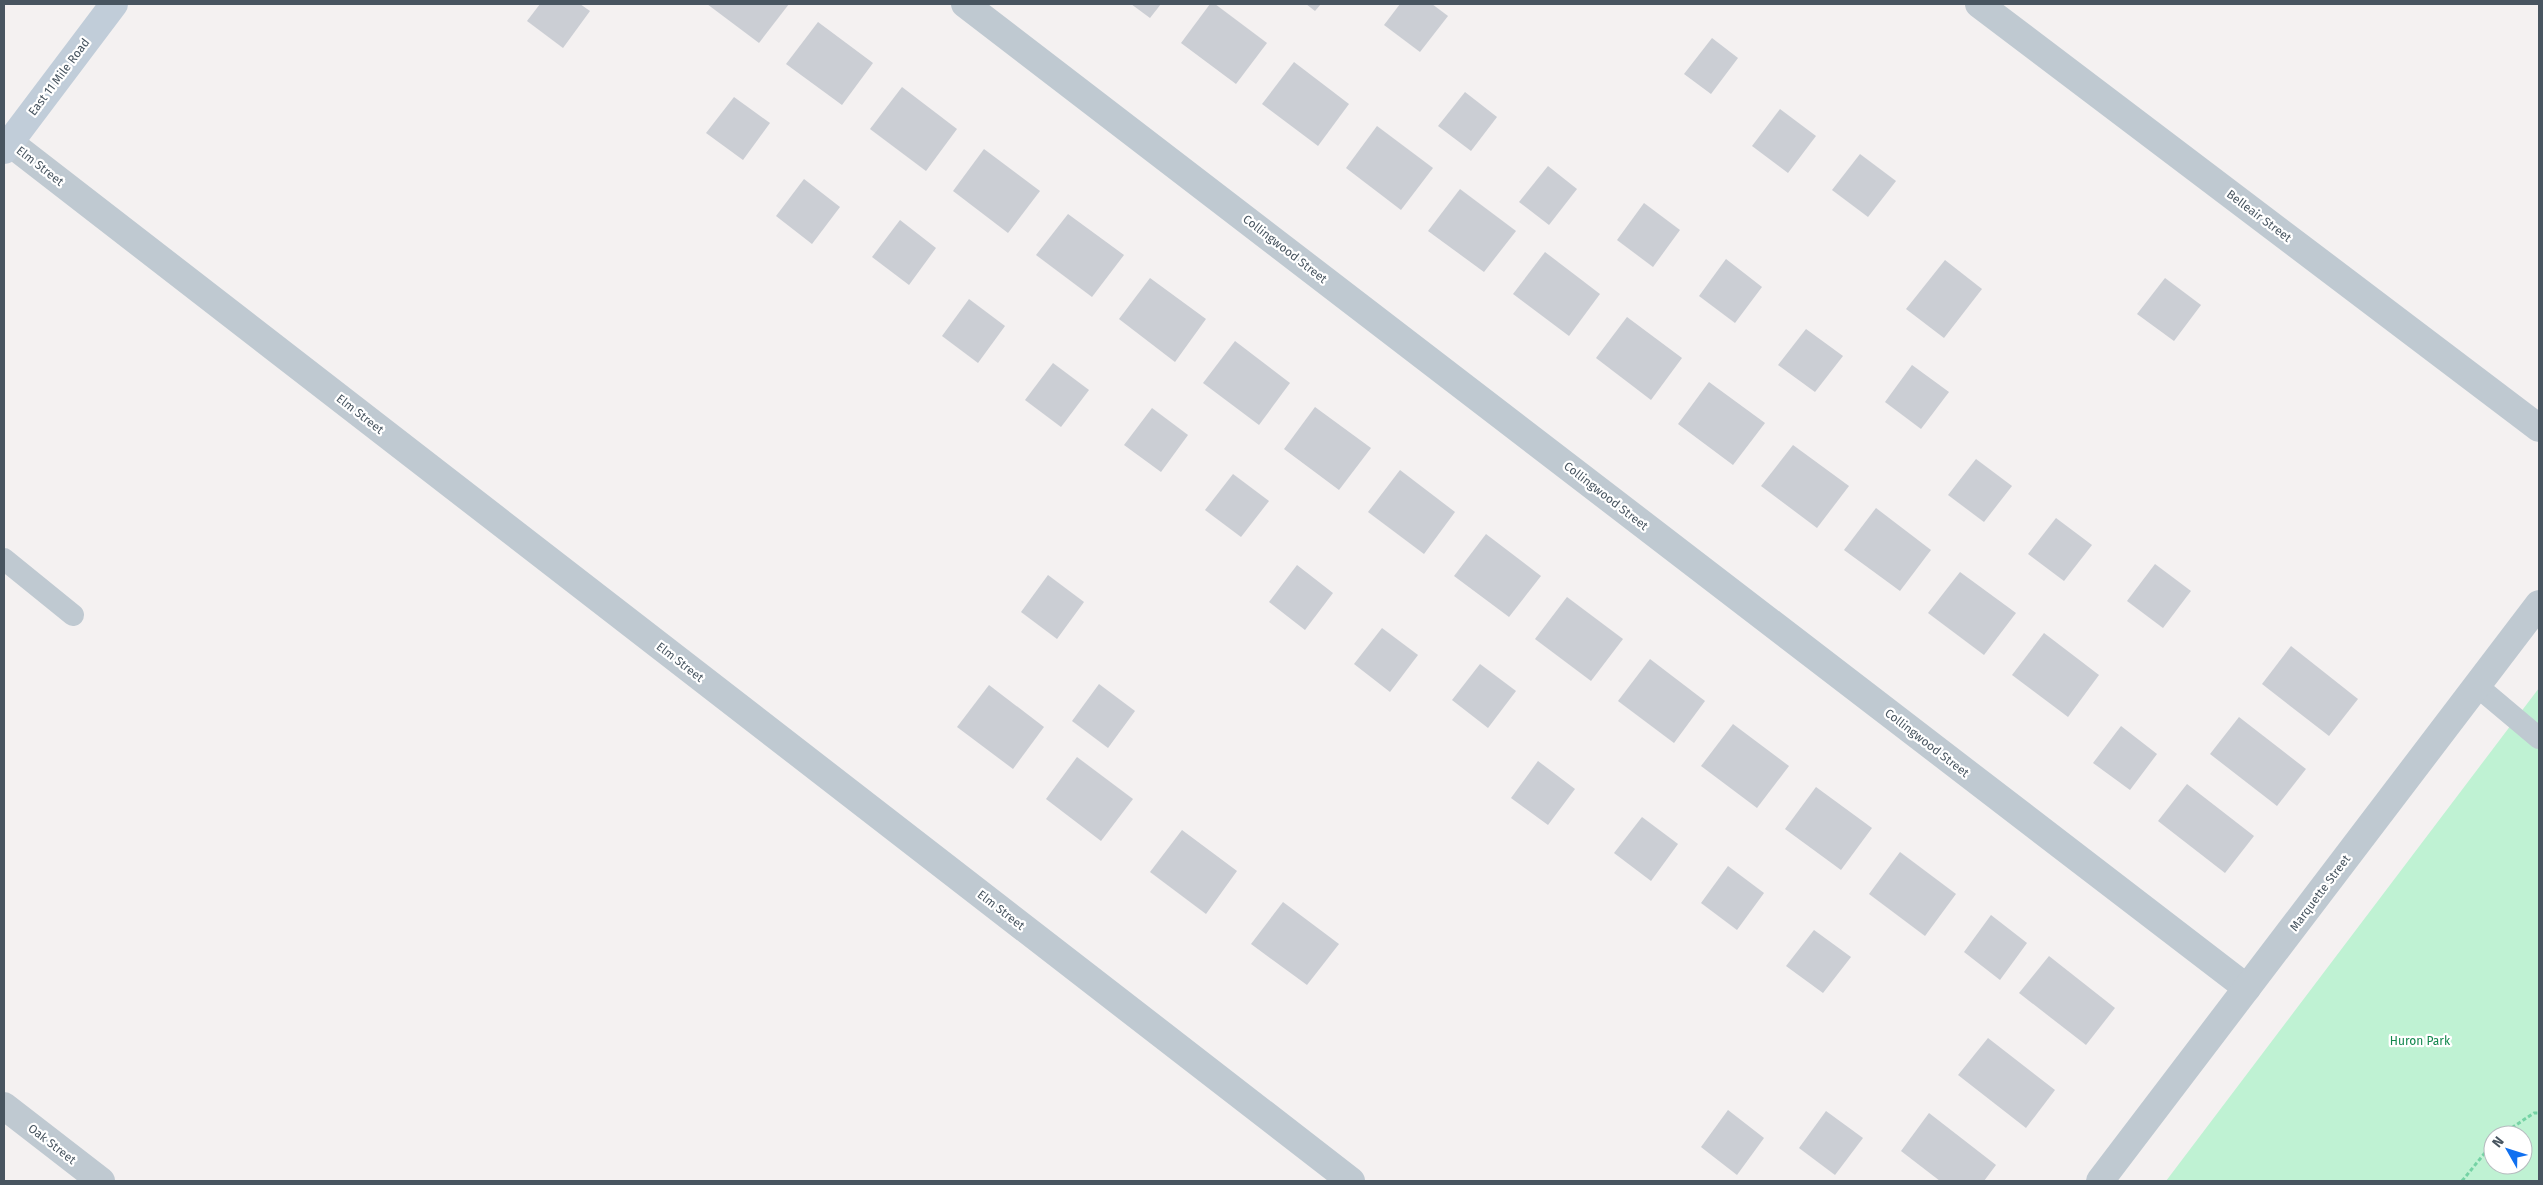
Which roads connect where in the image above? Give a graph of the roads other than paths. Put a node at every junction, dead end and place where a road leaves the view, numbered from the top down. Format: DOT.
graph roads {
  1 [pos="114,4"];
  2 [pos="965,4"];
  3 [pos="1979,4"];
  4 [pos="6,146"];
  5 [pos="2539,428"];
  6 [pos="4,559"];
  7 [pos="2539,604"];
  8 [pos="73,615"];
  9 [pos="2477,686"];
  10 [pos="2539,738"];
  11 [pos="2247,988"];
  12 [pos="4,1106"];
  13 [pos="101,1181"];
  14 [pos="1351,1181"];
  15 [pos="2100,1181"];
  1 -- 4 [label="main road, East 11 Mile Road"];
  2 -- 11 [label="street, Collingwood Street"];
  3 -- 5 [label="street, Belleair Street"];
  4 -- 14 [label="street, Elm Street"];
  6 -- 8 [label="lane"];
  7 -- 9 [label="street, Marquette Street"];
  9 -- 10 [label="lane"];
  9 -- 11 [label="street, Marquette Street"];
  11 -- 15 [label="street, Marquette Street"];
  12 -- 13 [label="street, Oak Street"];
}
